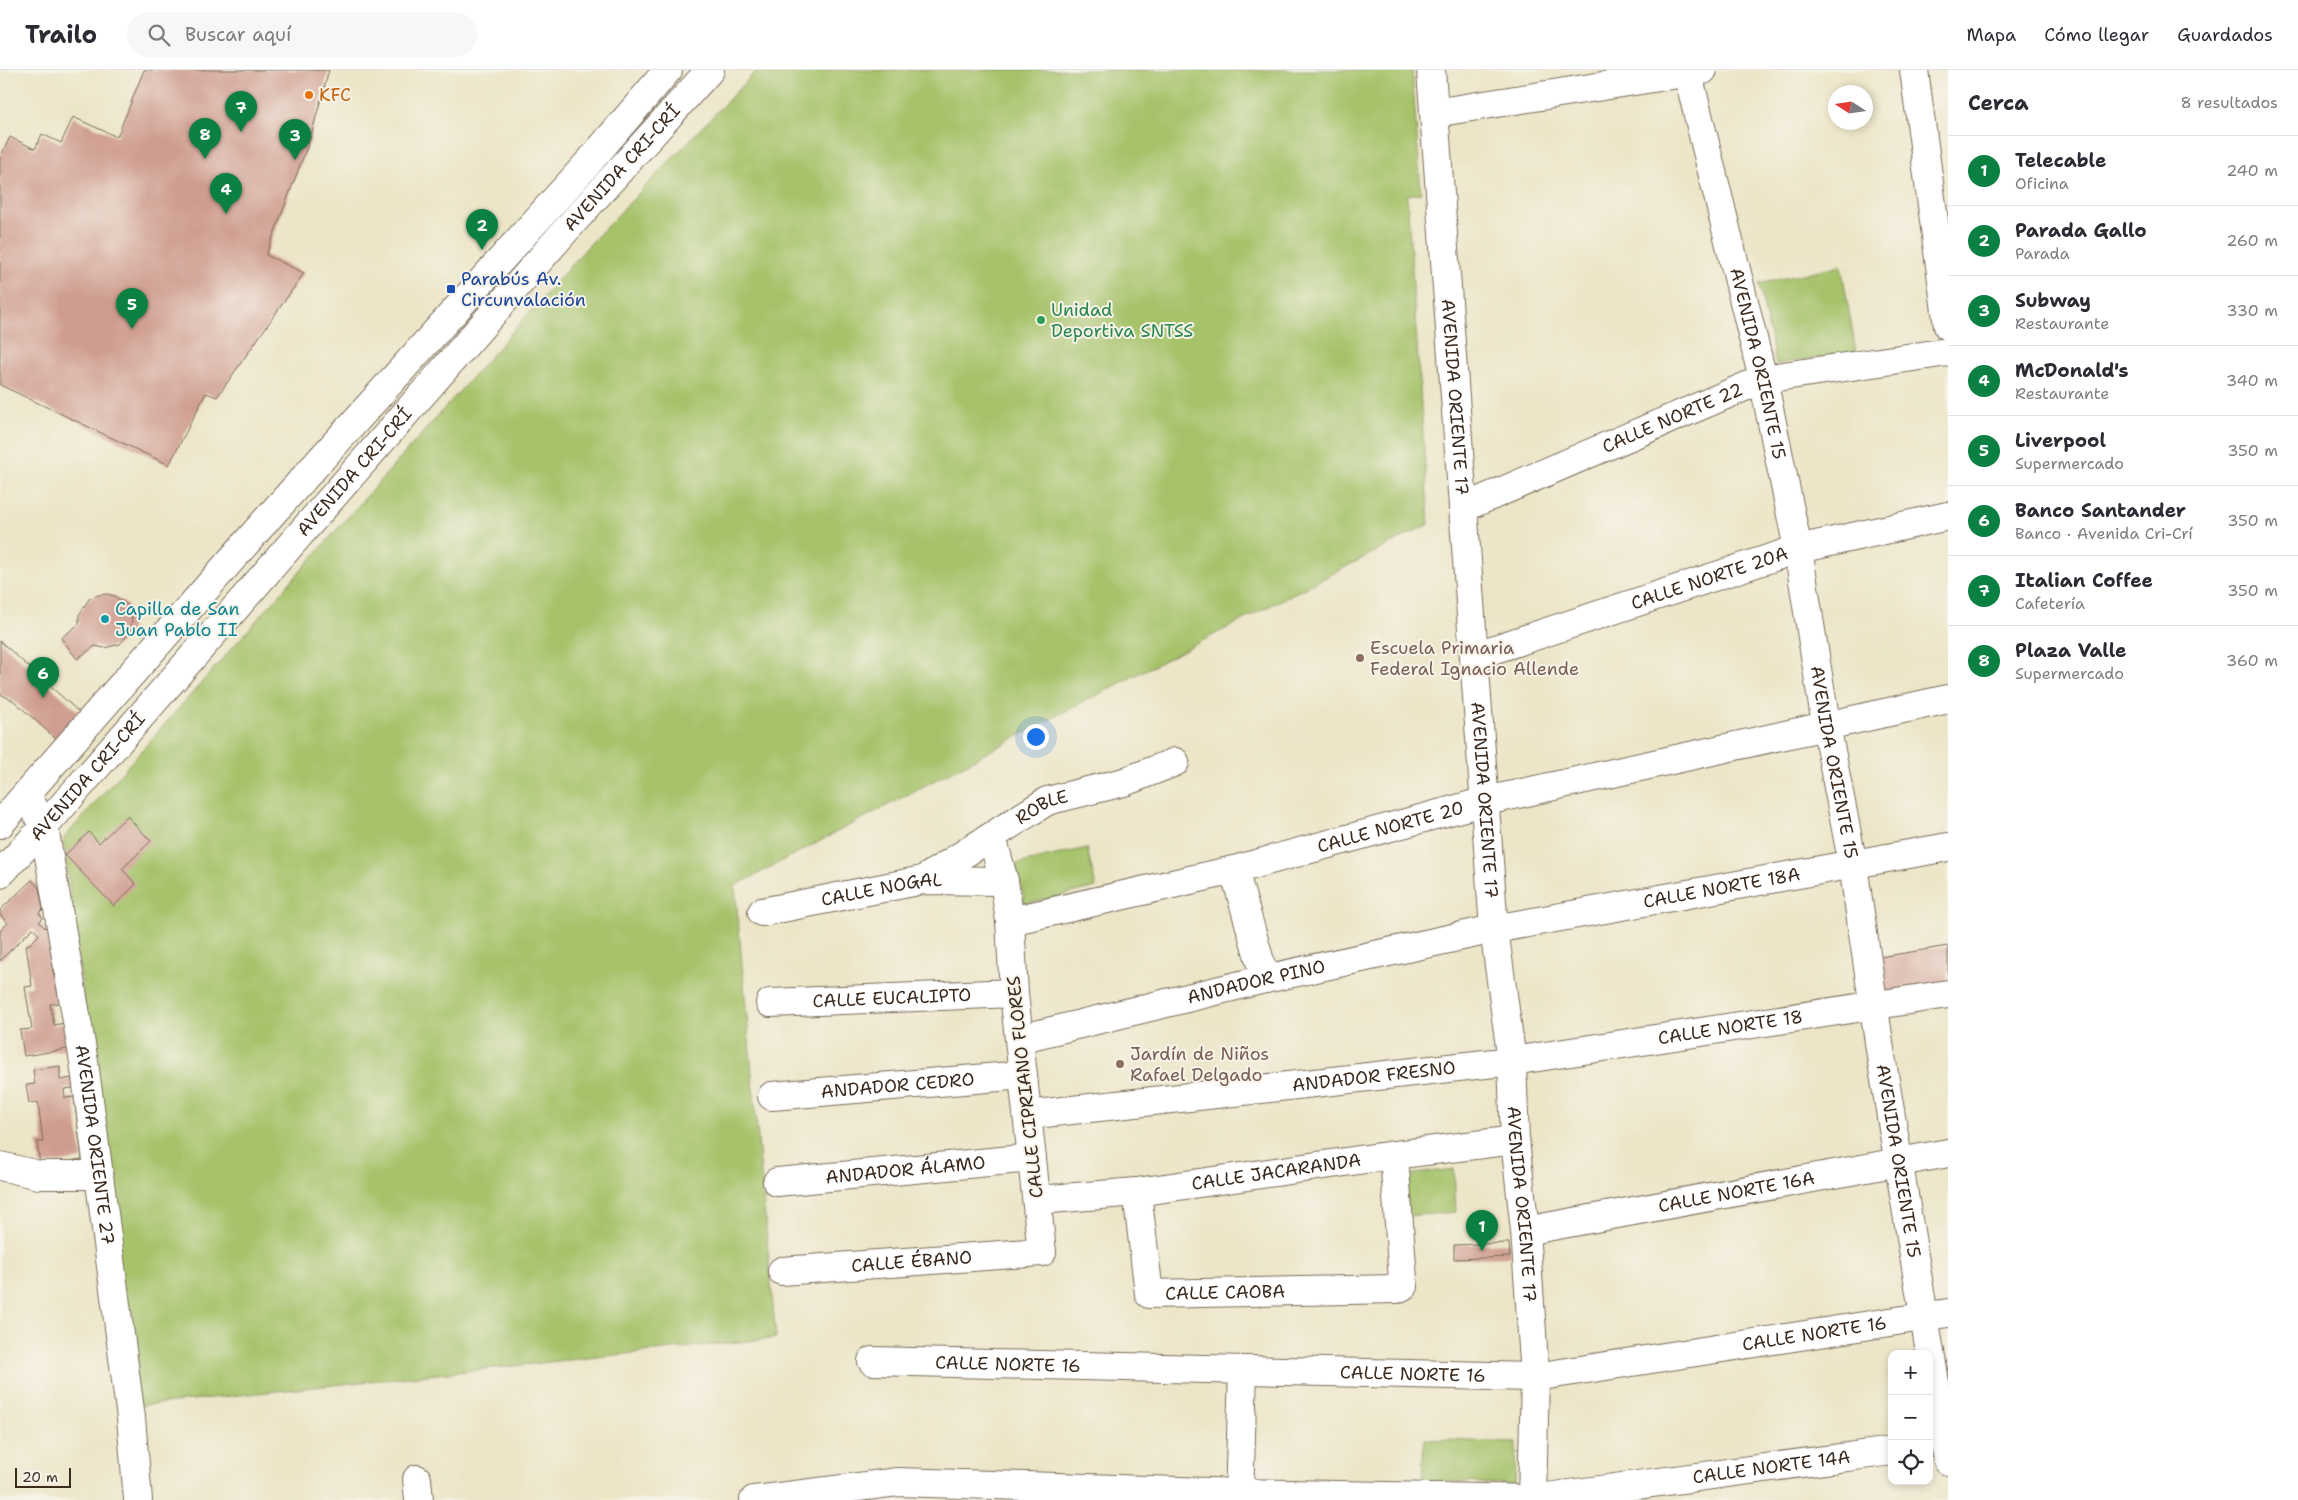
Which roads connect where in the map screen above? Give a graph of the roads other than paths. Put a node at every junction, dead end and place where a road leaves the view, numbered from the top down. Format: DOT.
graph roads {
  1 [pos="668,70"];
  2 [pos="710,70"];
  3 [pos="1431,70"];
  4 [pos="1914,70"];
  5 [pos="1692,71"];
  6 [pos="1434,113"];
  7 [pos="589,162"];
  8 [pos="565,231"];
  9 [pos="1948,326"];
  10 [pos="1948,352"];
  11 [pos="1763,380"];
  12 [pos="1463,508"];
  13 [pos="1948,516"];
  14 [pos="1798,549"];
  15 [pos="1474,656"];
  16 [pos="1948,699"];
  17 [pos="1826,725"];
  18 [pos="1175,762"];
  19 [pos="27,795"];
  20 [pos="1486,800"];
  21 [pos="0,824"];
  22 [pos="44,827"];
  23 [pos="992,837"];
  24 [pos="1948,847"];
  25 [pos="1853,865"];
  26 [pos="1234,870"];
  27 [pos="0,874"];
  28 [pos="923,880"];
  29 [pos="1004,881"];
  30 [pos="762,912"];
  31 [pos="1010,921"];
  32 [pos="1494,929"];
  33 [pos="1265,979"];
  34 [pos="1014,993"];
  35 [pos="1948,994"];
  36 [pos="770,1003"];
  37 [pos="1874,1004"];
  38 [pos="1019,1039"];
  39 [pos="1512,1061"];
  40 [pos="1024,1075"];
  41 [pos="772,1096"];
  42 [pos="1027,1115"];
  43 [pos="1516,1140"];
  44 [pos="1948,1153"];
  45 [pos="1394,1155"];
  46 [pos="1032,1158"];
  47 [pos="1899,1161"];
  48 [pos="0,1166"];
  49 [pos="98,1175"];
  50 [pos="777,1182"];
  51 [pos="1137,1192"];
  52 [pos="1038,1200"];
  53 [pos="1525,1232"];
  54 [pos="1042,1252"];
  55 [pos="782,1271"];
  56 [pos="1936,1315"];
  57 [pos="872,1361"];
  58 [pos="1243,1370"];
  59 [pos="1535,1377"];
  60 [pos="1943,1448"];
  61 [pos="1888,1452"];
  62 [pos="899,1491"];
  63 [pos="1240,1497"];
  64 [pos="138,1500"];
  65 [pos="754,1500"];
  66 [pos="1532,1500"];
  1 -- 7 [label="street, AVENIDA CRI-CRÍ"];
  2 -- 8 [label="street, AVENIDA CRI-CRÍ"];
  3 -- 6 [label="street, AVENIDA ORIENTE 17"];
  4 -- 9 [label="street"];
  5 -- 6 [label="street"];
  5 -- 11 [label="street, AVENIDA ORIENTE 15"];
  6 -- 12 [label="street, AVENIDA ORIENTE 17"];
  7 -- 8 [label="street"];
  7 -- 19 [label="street, AVENIDA CRI-CRÍ"];
  8 -- 22 [label="street, AVENIDA CRI-CRÍ"];
  10 -- 11 [label="street, CALLE NORTE 22"];
  11 -- 12 [label="street, CALLE NORTE 22"];
  11 -- 14 [label="street, AVENIDA ORIENTE 15"];
  12 -- 15 [label="street, AVENIDA ORIENTE 17"];
  13 -- 14 [label="street, CALLE NORTE 20A"];
  14 -- 15 [label="street, CALLE NORTE 20A"];
  14 -- 17 [label="street, AVENIDA ORIENTE 15"];
  15 -- 20 [label="street, AVENIDA ORIENTE 17"];
  16 -- 17 [label="street, CALLE NORTE 20"];
  17 -- 20 [label="street, CALLE NORTE 20"];
  17 -- 25 [label="street, AVENIDA ORIENTE 15"];
  18 -- 23 [label="street, ROBLE"];
  19 -- 21 [label="street, AVENIDA CRI-CRÍ"];
  19 -- 22 [label="street, AVENIDA ORIENTE 27"];
  20 -- 26 [label="street, CALLE NORTE 20"];
  20 -- 32 [label="street, AVENIDA ORIENTE 17"];
  22 -- 27 [label="street, AVENIDA CRI-CRÍ"];
  22 -- 49 [label="street, AVENIDA ORIENTE 27"];
  23 -- 28 [label="street, ROBLE"];
  23 -- 29 [label="street, CALLE CIPRIANO FLORES"];
  24 -- 25 [label="street, CALLE NORTE 18A"];
  25 -- 32 [label="street, CALLE NORTE 18A"];
  25 -- 37 [label="street, AVENIDA ORIENTE 15"];
  26 -- 31 [label="street, CALLE NORTE 20"];
  26 -- 33 [label="street"];
  28 -- 29 [label="street, CALLE NOGAL"];
  28 -- 30 [label="street, CALLE NOGAL"];
  29 -- 31 [label="street, CALLE CIPRIANO FLORES"];
  31 -- 34 [label="street, CALLE CIPRIANO FLORES"];
  32 -- 33 [label="street, ANDADOR PINO"];
  32 -- 39 [label="street, AVENIDA ORIENTE 17"];
  33 -- 38 [label="street, ANDADOR PINO"];
  34 -- 36 [label="street, CALLE EUCALIPTO"];
  34 -- 38 [label="street, CALLE CIPRIANO FLORES"];
  35 -- 37 [label="street, CALLE NORTE 18"];
  37 -- 39 [label="street, CALLE NORTE 18"];
  37 -- 47 [label="street, AVENIDA ORIENTE 15"];
  38 -- 40 [label="street, CALLE CIPRIANO FLORES"];
  39 -- 42 [label="street, ANDADOR FRESNO"];
  39 -- 43 [label="street, AVENIDA ORIENTE 17"];
  40 -- 41 [label="street, ANDADOR CEDRO"];
  40 -- 42 [label="street, CALLE CIPRIANO FLORES"];
  42 -- 46 [label="street, CALLE CIPRIANO FLORES"];
  43 -- 45 [label="street, CALLE JACARANDA"];
  43 -- 53 [label="street, AVENIDA ORIENTE 17"];
  44 -- 47 [label="street, CALLE NORTE 16A"];
  45 -- 51 [label="street, CALLE JACARANDA"];
  45 -- 51 [label="street, CALLE CAOBA"];
  46 -- 50 [label="street, ANDADOR ÁLAMO"];
  46 -- 52 [label="street, CALLE CIPRIANO FLORES"];
  47 -- 53 [label="street, CALLE NORTE 16A"];
  47 -- 56 [label="street, AVENIDA ORIENTE 15"];
  48 -- 49 [label="street"];
  49 -- 64 [label="street, AVENIDA ORIENTE 27"];
  51 -- 52 [label="street, CALLE JACARANDA"];
  52 -- 54 [label="street, CALLE CIPRIANO FLORES"];
  53 -- 59 [label="street, AVENIDA ORIENTE 17"];
  54 -- 55 [label="street, CALLE ÉBANO"];
  56 -- 59 [label="street, CALLE NORTE 16"];
  56 -- 60 [label="street, AVENIDA ORIENTE 15"];
  57 -- 58 [label="street, CALLE NORTE 16"];
  58 -- 59 [label="street, CALLE NORTE 16"];
  58 -- 63 [label="street"];
  59 -- 66 [label="street, AVENIDA ORIENTE 17"];
  61 -- 66 [label="street, CALLE NORTE 14A"];
  62 -- 63 [label="street, CALLE NORTE 14A"];
  62 -- 65 [label="street, CALLE NORTE 14A"];
  63 -- 66 [label="street, CALLE NORTE 14A"];
}
